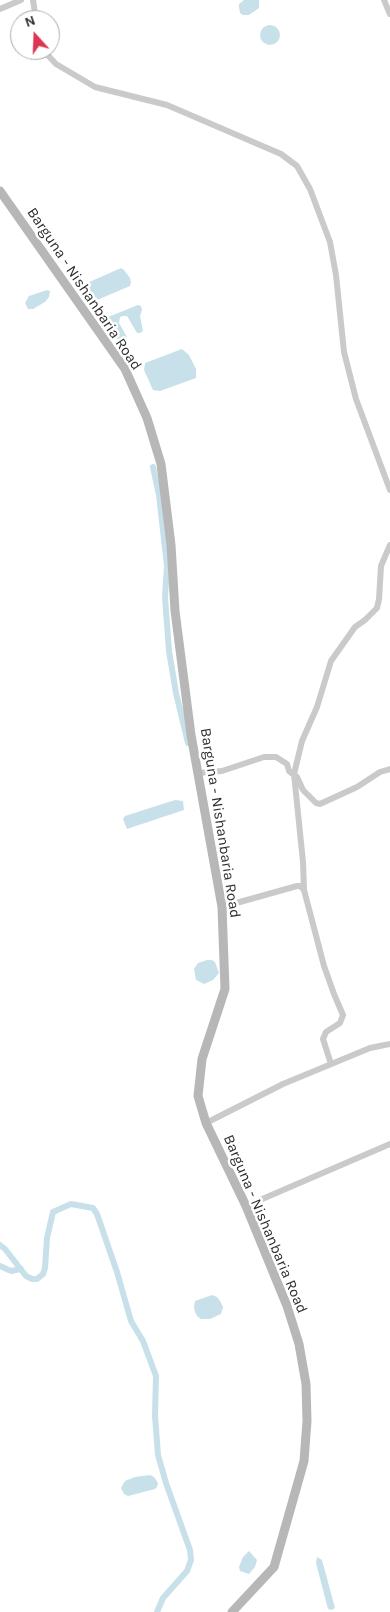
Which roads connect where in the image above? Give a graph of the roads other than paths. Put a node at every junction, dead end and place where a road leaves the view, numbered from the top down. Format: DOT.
graph roads {
  1 [pos="21,0"];
  2 [pos="384,0"];
  3 [pos="0,9"];
  4 [pos="390,14"];
  5 [pos="52,60"];
  6 [pos="0,191"];
  7 [pos="390,490"];
  8 [pos="390,545"];
  9 [pos="390,769"];
  10 [pos="198,773"];
  11 [pos="294,774"];
  12 [pos="304,890"];
  13 [pos="222,907"];
  14 [pos="390,1044"];
  15 [pos="331,1064"];
  16 [pos="206,1122"];
  17 [pos="390,1144"];
  18 [pos="246,1206"];
  19 [pos="232,1612"];
  1 -- 3 [label="street"];
  2 -- 4 [label="street"];
  5 -- 7 [label="street"];
  6 -- 10 [label="street, Barguna - Nishanbaria Road"];
  8 -- 11 [label="street"];
  9 -- 11 [label="street"];
  10 -- 11 [label="street"];
  10 -- 13 [label="street, Barguna - Nishanbaria Road"];
  11 -- 12 [label="street"];
  12 -- 13 [label="street"];
  12 -- 15 [label="street"];
  13 -- 16 [label="street, Barguna - Nishanbaria Road"];
  14 -- 15 [label="street"];
  15 -- 16 [label="street"];
  16 -- 18 [label="street, Barguna - Nishanbaria Road"];
  17 -- 18 [label="street"];
  18 -- 19 [label="street, Barguna - Nishanbaria Road"];
}
